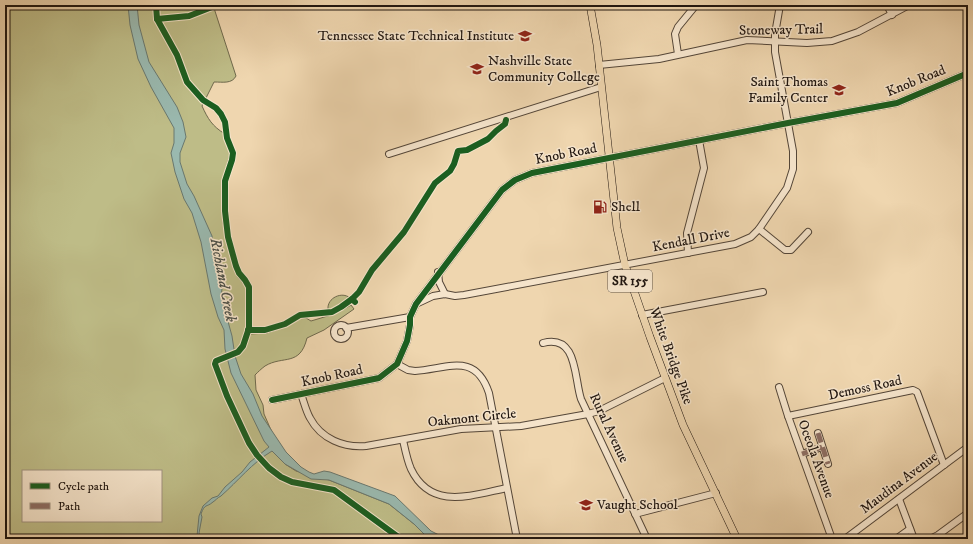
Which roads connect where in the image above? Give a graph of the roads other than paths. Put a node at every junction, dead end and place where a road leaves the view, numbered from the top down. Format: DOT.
graph roads {
  1 [pos="590,5"];
  2 [pos="696,5"];
  3 [pos="780,5"];
  4 [pos="887,5"];
  5 [pos="909,5"];
  6 [pos="892,15"];
  7 [pos="775,41"];
  8 [pos="678,54"];
  9 [pos="599,65"];
  10 [pos="968,73"];
  11 [pos="601,87"];
  12 [pos="788,123"];
  13 [pos="699,140"];
  14 [pos="389,154"];
  15 [pos="608,158"];
  16 [pos="758,229"];
  17 [pos="808,232"];
  18 [pos="688,253"];
  19 [pos="625,265"];
  20 [pos="438,272"];
  21 [pos="763,292"];
  22 [pos="445,294"];
  23 [pos="416,304"];
  24 [pos="642,315"];
  25 [pos="410,317"];
  26 [pos="346,328"];
  27 [pos="543,343"];
  28 [pos="397,364"];
  29 [pos="665,378"];
  30 [pos="779,387"];
  31 [pos="301,394"];
  32 [pos="272,400"];
  33 [pos="588,414"];
  34 [pos="788,416"];
  35 [pos="496,428"];
  36 [pos="818,433"];
  37 [pos="403,440"];
  38 [pos="822,447"];
  39 [pos="968,447"];
  40 [pos="802,454"];
  41 [pos="828,464"];
  42 [pos="944,465"];
  43 [pos="507,488"];
  44 [pos="716,493"];
  45 [pos="899,499"];
  46 [pos="968,513"];
  47 [pos="636,514"];
  48 [pos="910,529"];
  49 [pos="517,539"];
  50 [pos="648,539"];
  51 [pos="737,539"];
  52 [pos="832,539"];
  53 [pos="845,539"];
  54 [pos="896,539"];
  55 [pos="914,539"];
  56 [pos="930,539"];
  1 -- 9 [label="main road, White Bridge Pike / SR 155"];
  2 -- 8 [label="street"];
  3 -- 7 [label="street, Kendall Drive"];
  4 -- 6 [label="street"];
  5 -- 6 [label="street, Stoneway Trail"];
  6 -- 7 [label="street, Stoneway Trail"];
  7 -- 8 [label="street, Stoneway Trail"];
  7 -- 12 [label="street, Kendall Drive"];
  8 -- 9 [label="street, Stoneway Trail"];
  9 -- 11 [label="main road, White Bridge Pike / SR 155"];
  10 -- 12 [label="street, Knob Road"];
  11 -- 14 [label="street"];
  11 -- 15 [label="main road, White Bridge Pike / SR 155"];
  12 -- 13 [label="street, Knob Road"];
  12 -- 16 [label="street, Kendall Drive"];
  13 -- 15 [label="street, Knob Road"];
  13 -- 18 [label="street"];
  15 -- 19 [label="main road, White Bridge Pike / SR 155"];
  15 -- 20 [label="street, Knob Road"];
  16 -- 17 [label="street"];
  16 -- 18 [label="street, Kendall Drive"];
  18 -- 19 [label="street, Kendall Drive"];
  19 -- 22 [label="street, Kendall Drive"];
  19 -- 24 [label="main road, White Bridge Pike / SR 155"];
  20 -- 22 [label="street"];
  20 -- 23 [label="street, Knob Road"];
  21 -- 24 [label="street"];
  22 -- 23 [label="street, Kendall Drive"];
  23 -- 25 [label="street, Knob Road"];
  24 -- 29 [label="main road, White Bridge Pike / SR 155"];
  25 -- 26 [label="street"];
  25 -- 28 [label="street, Knob Road"];
  27 -- 33 [label="street, Rural Avenue"];
  28 -- 31 [label="street, Knob Road"];
  28 -- 35 [label="street"];
  29 -- 33 [label="street, Oakmont Circle"];
  29 -- 44 [label="main road, White Bridge Pike / SR 155"];
  30 -- 34 [label="street, Oceola Avenue"];
  31 -- 32 [label="street, Knob Road"];
  31 -- 37 [label="street, Oakmont Circle"];
  33 -- 35 [label="street, Oakmont Circle"];
  33 -- 47 [label="street, Rural Avenue"];
  34 -- 40 [label="street, Oceola Avenue"];
  34 -- 42 [label="street, Demoss Road"];
  35 -- 37 [label="street, Oakmont Circle"];
  35 -- 43 [label="street"];
  36 -- 38 [label="street"];
  37 -- 43 [label="street"];
  38 -- 40 [label="street"];
  38 -- 41 [label="street"];
  39 -- 42 [label="street, Maudina Avenue"];
  40 -- 52 [label="street, Oceola Avenue"];
  42 -- 45 [label="street, Maudina Avenue"];
  43 -- 49 [label="street"];
  44 -- 47 [label="street"];
  44 -- 51 [label="main road, White Bridge Pike / SR 155"];
  45 -- 48 [label="street"];
  45 -- 53 [label="street, Maudina Avenue"];
  46 -- 56 [label="street"];
  47 -- 50 [label="street, Rural Avenue"];
  48 -- 54 [label="street"];
  48 -- 55 [label="street"];
}
